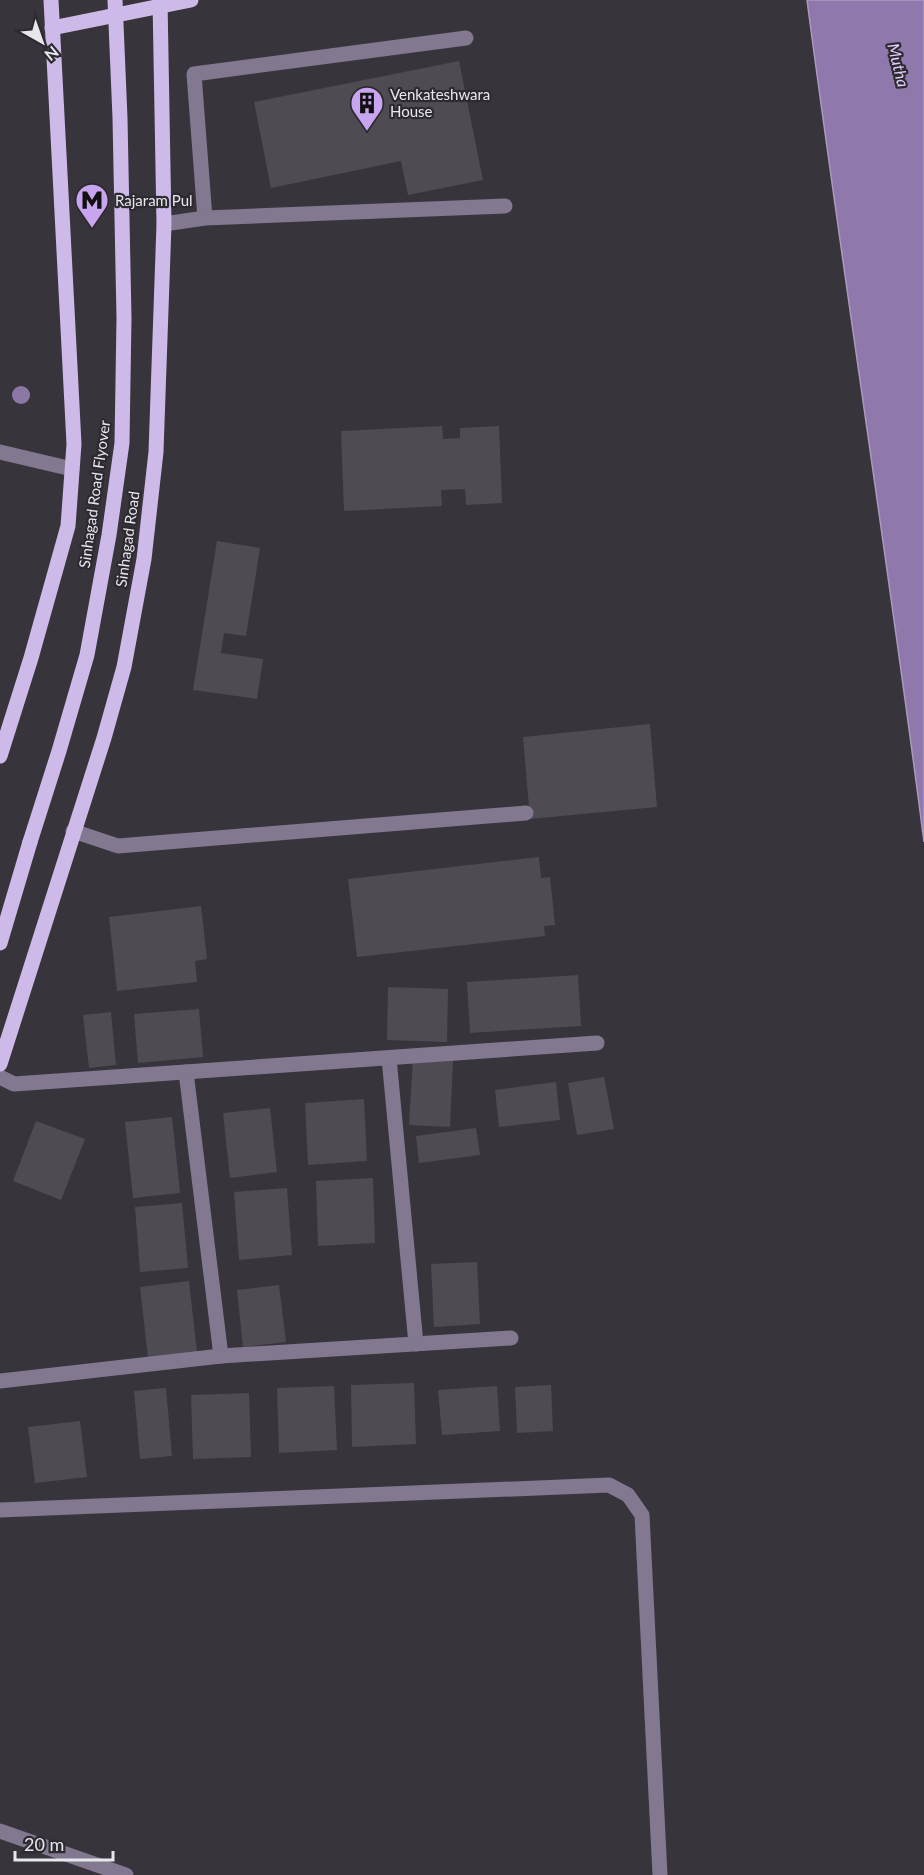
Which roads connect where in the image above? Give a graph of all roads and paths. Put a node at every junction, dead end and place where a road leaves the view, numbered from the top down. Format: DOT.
graph roads {
  1 [pos="51,0"];
  2 [pos="115,0"];
  3 [pos="191,0"];
  4 [pos="160,4"];
  5 [pos="52,28"];
  6 [pos="466,38"];
  7 [pos="506,206"];
  8 [pos="205,218"];
  9 [pos="164,224"];
  10 [pos="0,452"];
  11 [pos="72,469"];
  12 [pos="0,756"];
  13 [pos="526,813"];
  14 [pos="73,831"];
  15 [pos="0,943"];
  16 [pos="597,1043"];
  17 [pos="389,1058"];
  18 [pos="0,1064"];
  19 [pos="186,1072"];
  20 [pos="0,1077"];
  21 [pos="511,1338"];
  22 [pos="416,1344"];
  23 [pos="221,1356"];
  24 [pos="0,1381"];
  25 [pos="0,1510"];
  26 [pos="0,1831"];
  27 [pos="126,1875"];
  28 [pos="660,1875"];
  1 -- 5 [label="main road"];
  2 -- 15 [label="main road, Sinhagad Road Flyover, bridge"];
  3 -- 4 [label="main road"];
  4 -- 5 [label="main road"];
  4 -- 9 [label="main road, Sinhagad Road"];
  5 -- 11 [label="main road"];
  6 -- 8 [label="street"];
  7 -- 8 [label="street"];
  8 -- 9 [label="street"];
  9 -- 14 [label="main road, Sinhagad Road"];
  10 -- 11 [label="street"];
  11 -- 12 [label="main road"];
  13 -- 14 [label="street"];
  14 -- 18 [label="main road, Sinhagad Road"];
  16 -- 17 [label="street"];
  17 -- 19 [label="street"];
  17 -- 22 [label="street"];
  19 -- 20 [label="street"];
  19 -- 23 [label="street"];
  21 -- 22 [label="street"];
  22 -- 23 [label="street"];
  23 -- 24 [label="street"];
  25 -- 28 [label="street"];
  26 -- 27 [label="street"];
}
